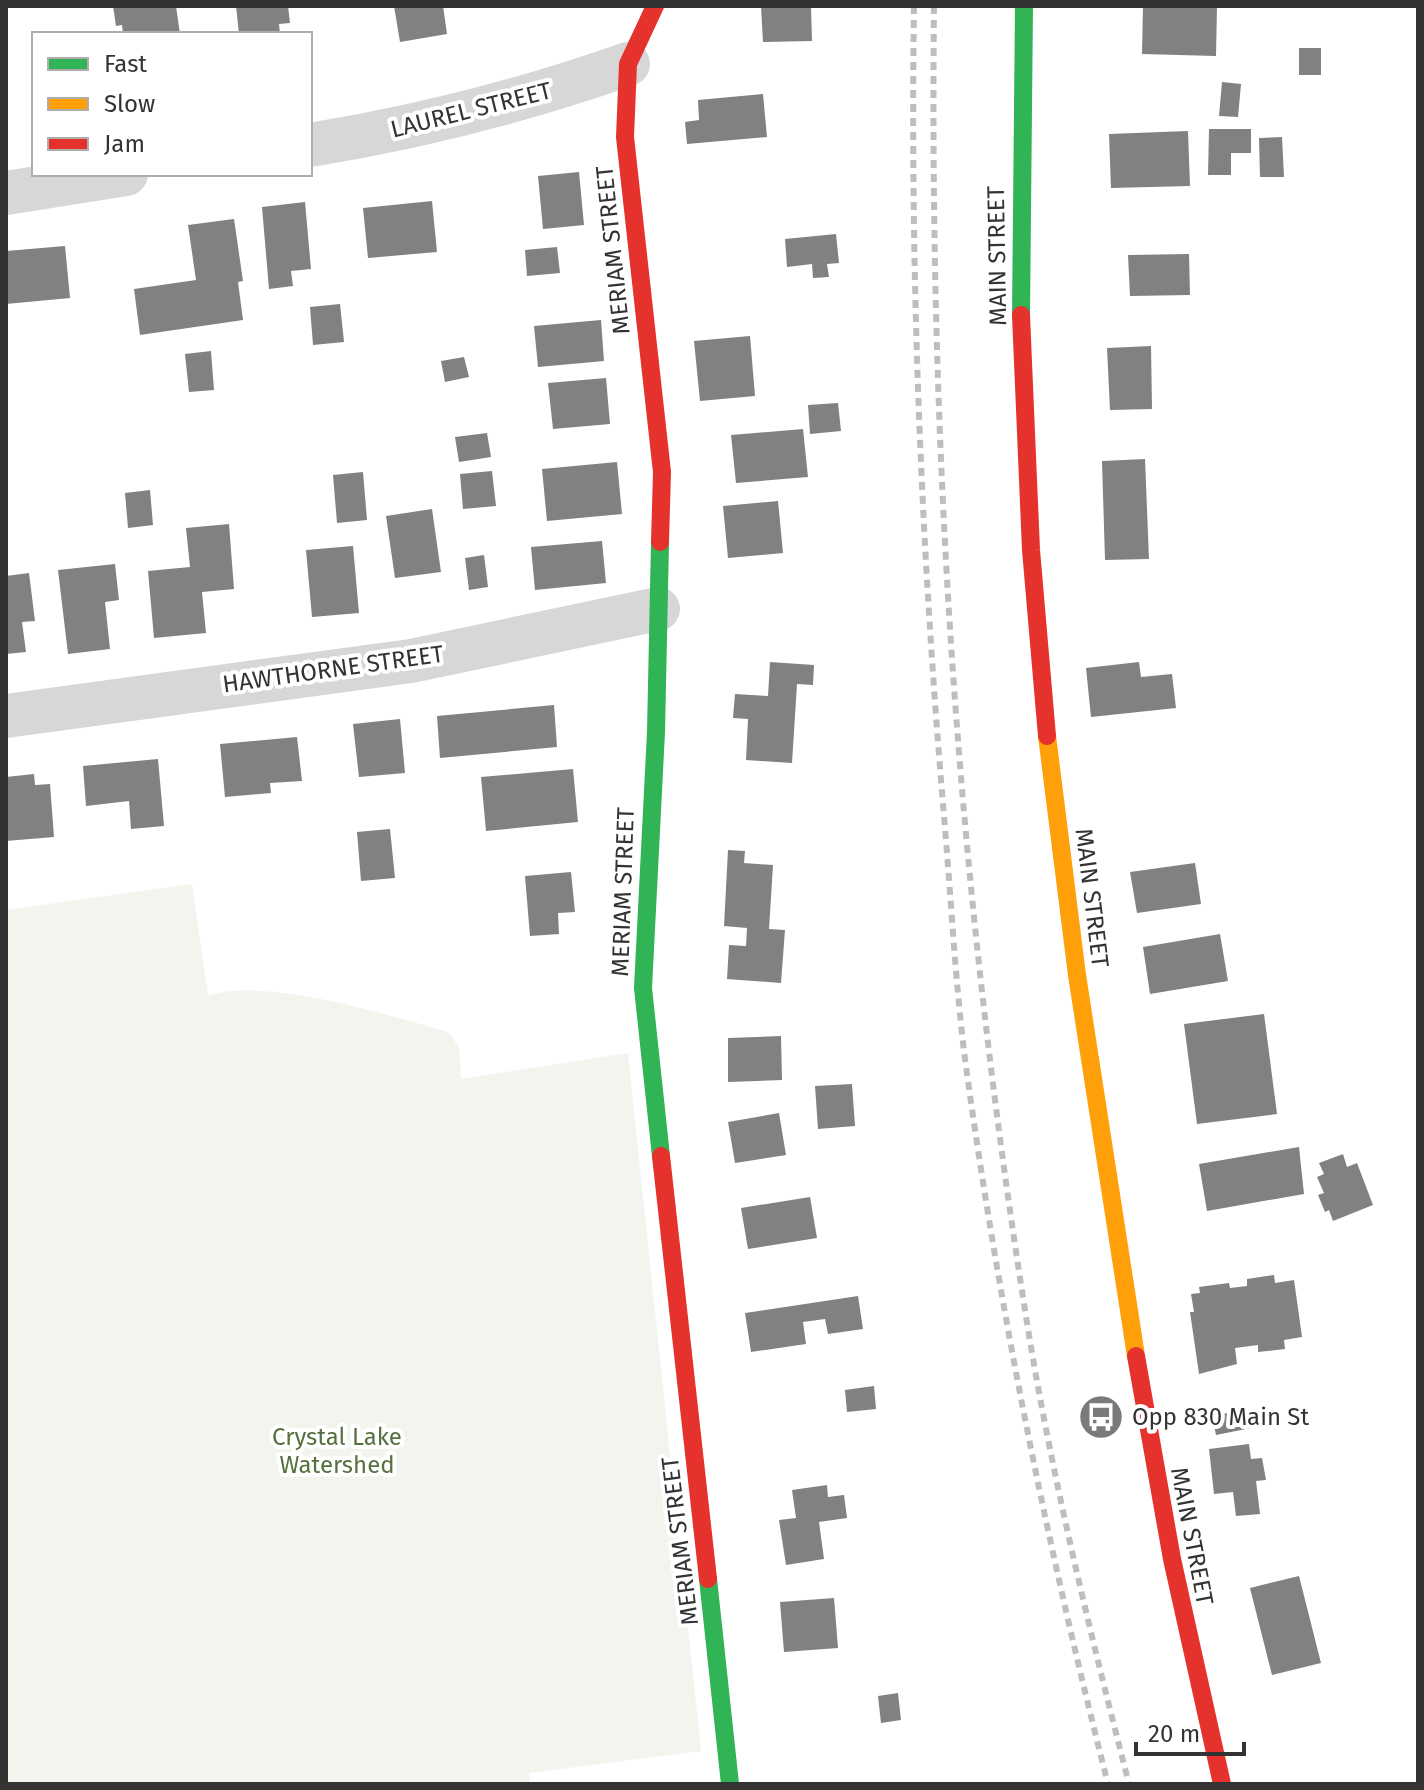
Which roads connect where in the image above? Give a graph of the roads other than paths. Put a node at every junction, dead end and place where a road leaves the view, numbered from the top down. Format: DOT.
graph roads {
  1 [pos="655,6"];
  2 [pos="1024,6"];
  3 [pos="628,64"];
  4 [pos="312,145"];
  5 [pos="113,176"];
  6 [pos="6,193"];
  7 [pos="658,609"];
  8 [pos="6,716"];
  9 [pos="730,1784"];
  10 [pos="1222,1784"];
  1 -- 3 [label="street, MERIAM STREET"];
  2 -- 10 [label="street, MAIN STREET"];
  3 -- 4 [label="street, LAUREL STREET"];
  3 -- 7 [label="street, MERIAM STREET"];
  5 -- 6 [label="street"];
  7 -- 8 [label="street, HAWTHORNE STREET"];
  7 -- 9 [label="street, MERIAM STREET"];
}
